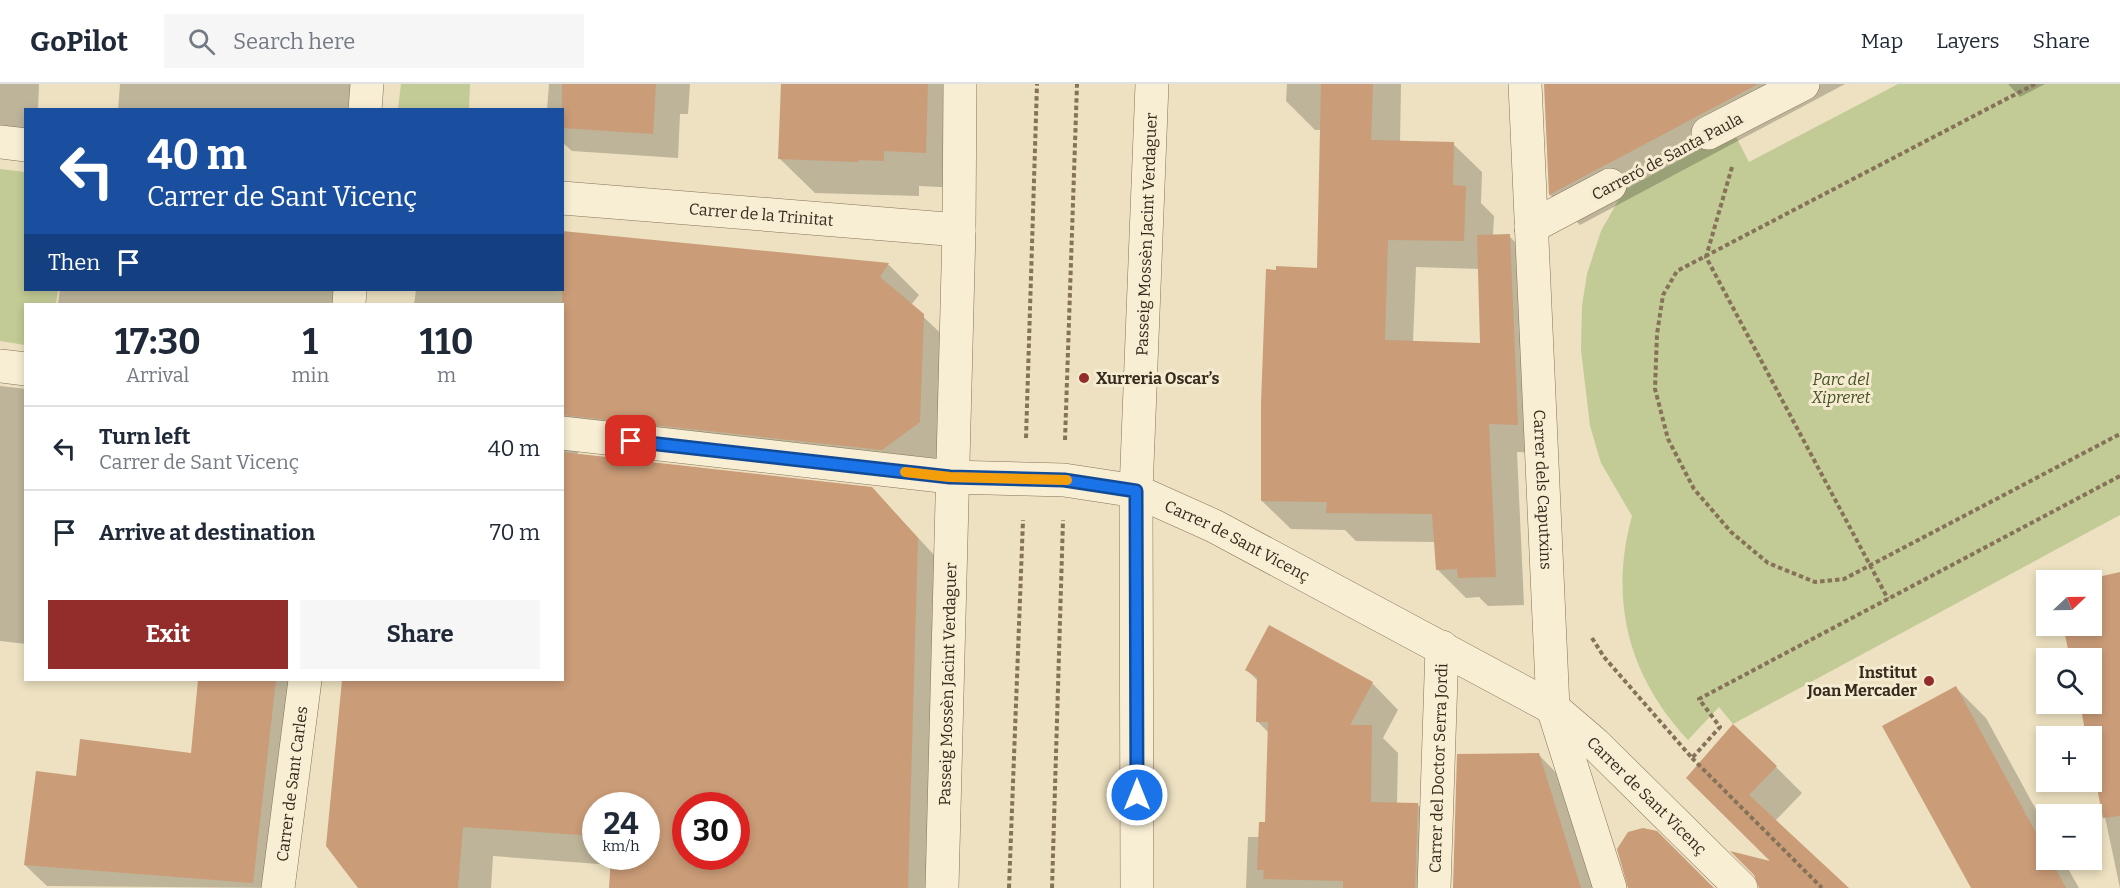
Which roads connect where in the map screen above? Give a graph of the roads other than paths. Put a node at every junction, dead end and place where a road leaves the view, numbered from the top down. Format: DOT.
graph roads {
  1 [pos="367,84"];
  2 [pos="960,84"];
  3 [pos="1152,84"];
  4 [pos="1525,84"];
  5 [pos="1803,84"];
  6 [pos="365,108"];
  7 [pos="1708,133"];
  8 [pos="0,142"];
  9 [pos="24,145"];
  10 [pos="1610,186"];
  11 [pos="564,198"];
  12 [pos="1531,227"];
  13 [pos="959,230"];
  14 [pos="0,366"];
  15 [pos="24,369"];
  16 [pos="564,433"];
  17 [pos="950,477"];
  18 [pos="1136,491"];
  19 [pos="1442,647"];
  20 [pos="305,681"];
  21 [pos="1553,708"];
  22 [pos="278,888"];
  23 [pos="942,888"];
  24 [pos="1137,888"];
  25 [pos="1434,888"];
  26 [pos="1610,888"];
  27 [pos="1741,888"];
  1 -- 6 [label="street"];
  2 -- 13 [label="street, Passeig Mossèn Jacint Verdaguer"];
  3 -- 18 [label="street, Passeig Mossèn Jacint Verdaguer"];
  4 -- 12 [label="street, Carrer dels Caputxins"];
  5 -- 7 [label="street, Carreró de Santa Paula"];
  8 -- 9 [label="street"];
  10 -- 12 [label="street, Carreró de Santa Paula"];
  11 -- 13 [label="street, Carrer de la Trinitat"];
  12 -- 21 [label="street, Carrer dels Caputxins"];
  13 -- 17 [label="street, Passeig Mossèn Jacint Verdaguer"];
  14 -- 15 [label="street"];
  16 -- 17 [label="street, Carrer de Sant Vicenç"];
  17 -- 18 [label="street, Carrer de Sant Vicenç"];
  17 -- 23 [label="street, Passeig Mossèn Jacint Verdaguer"];
  18 -- 19 [label="street, Carrer de Sant Vicenç"];
  18 -- 24 [label="street, Passeig Mossèn Jacint Verdaguer"];
  19 -- 21 [label="street, Carrer de Sant Vicenç"];
  19 -- 25 [label="street, Carrer del Doctor Serra Jordi"];
  20 -- 22 [label="street, Carrer de Sant Carles"];
  21 -- 26 [label="street, Carrer dels Caputxins"];
  21 -- 27 [label="street, Carrer de Sant Vicenç"];
}
